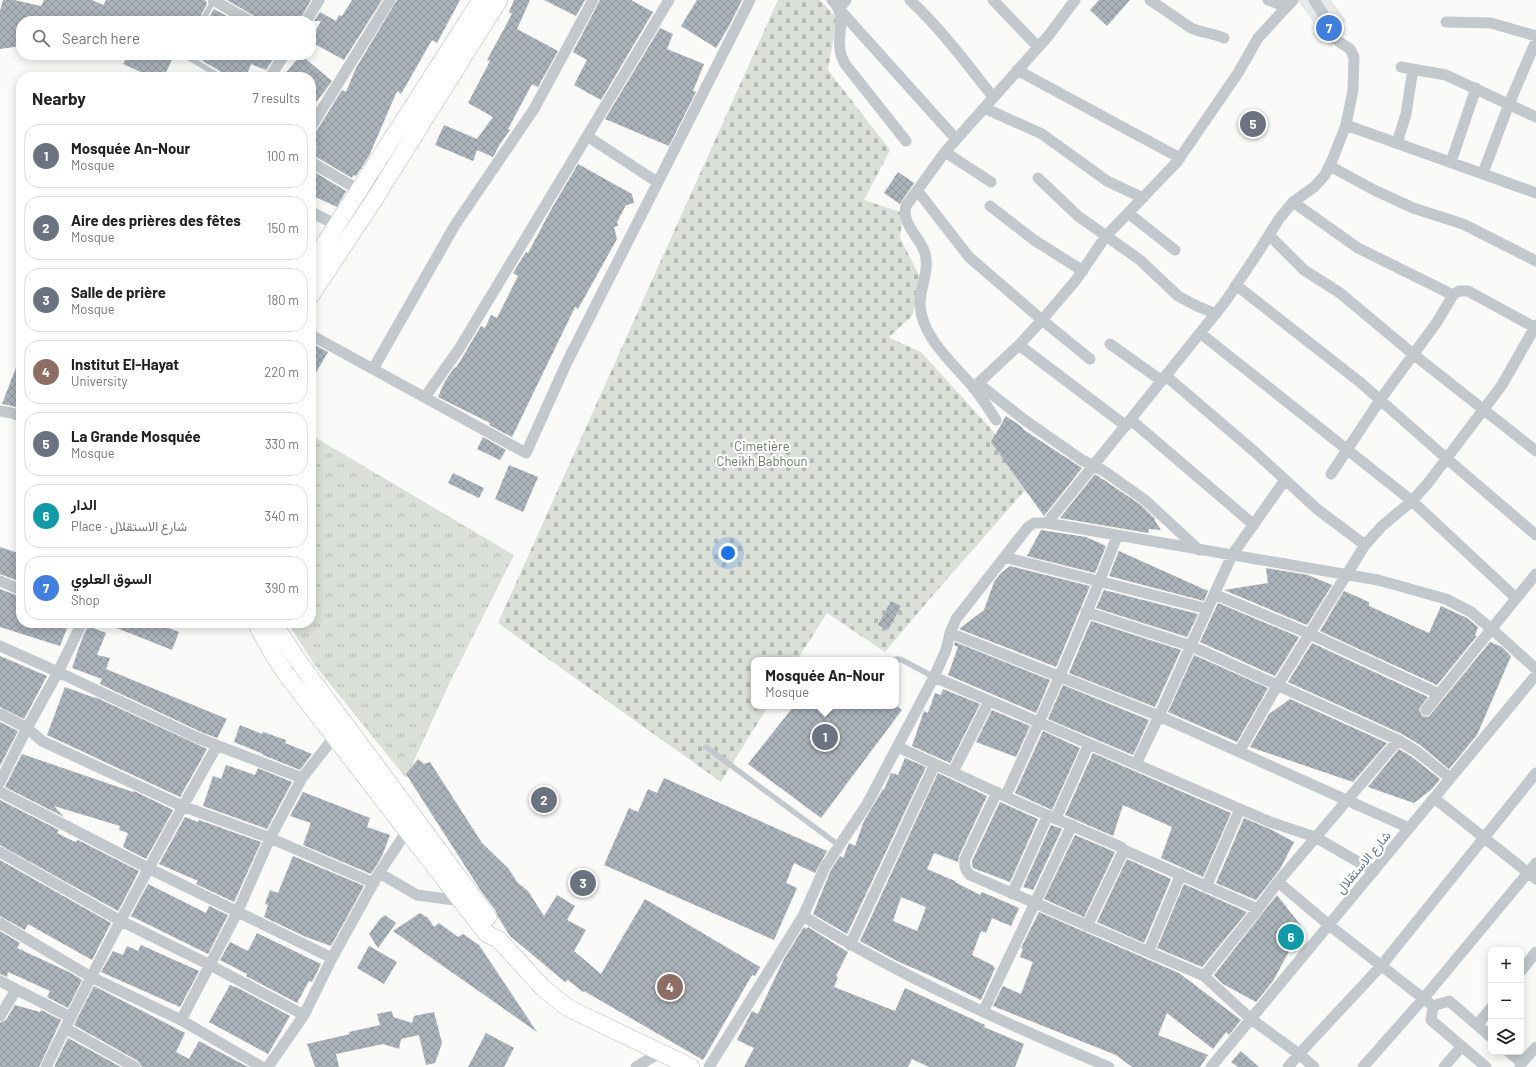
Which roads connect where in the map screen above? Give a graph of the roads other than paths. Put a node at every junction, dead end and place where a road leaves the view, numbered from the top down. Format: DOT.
graph roads {
  1 [pos="214,0"];
  2 [pos="319,0"];
  3 [pos="390,0"];
  4 [pos="482,0"];
  5 [pos="499,0"];
  6 [pos="593,0"];
  7 [pos="750,0"];
  8 [pos="832,0"];
  9 [pos="910,0"];
  10 [pos="993,0"];
  11 [pos="1150,0"];
  12 [pos="1268,0"];
  13 [pos="1314,0"];
  14 [pos="1073,1"];
  15 [pos="664,2"];
  16 [pos="1290,3"];
  17 [pos="843,4"];
  18 [pos="205,16"];
  19 [pos="241,16"];
  20 [pos="309,16"];
  21 [pos="1446,22"];
  22 [pos="1536,36"];
  23 [pos="1224,38"];
  24 [pos="1536,41"];
  25 [pos="1038,47"];
  26 [pos="192,60"];
  27 [pos="281,60"];
  28 [pos="1401,67"];
  29 [pos="1413,69"];
  30 [pos="1017,70"];
  31 [pos="213,72"];
  32 [pos="273,72"];
  33 [pos="1476,88"];
  34 [pos="993,98"];
  35 [pos="1509,104"];
  36 [pos="984,108"];
  37 [pos="1536,118"];
  38 [pos="316,119"];
  39 [pos="1346,125"];
  40 [pos="587,136"];
  41 [pos="956,139"];
  42 [pos="906,141"];
  43 [pos="1397,143"];
  44 [pos="945,152"];
  45 [pos="1180,158"];
  46 [pos="1451,162"];
  47 [pos="316,165"];
  48 [pos="1330,166"];
  49 [pos="1483,173"];
  50 [pos="1038,178"];
  51 [pos="657,182"];
  52 [pos="991,182"];
  53 [pos="917,190"];
  54 [pos="1536,193"];
  55 [pos="367,195"];
  56 [pos="1143,198"];
  57 [pos="1293,202"];
  58 [pos="990,206"];
  59 [pos="1128,213"];
  60 [pos="316,214"];
  61 [pos="337,225"];
  62 [pos="1269,235"];
  63 [pos="1106,236"];
  64 [pos="1175,250"];
  65 [pos="316,257"];
  66 [pos="1536,261"];
  67 [pos="1083,271"];
  68 [pos="1236,285"];
  69 [pos="316,286"];
  70 [pos="1453,295"];
  71 [pos="1216,314"];
  72 [pos="1042,320"];
  73 [pos="1535,326"];
  74 [pos="1200,333"];
  75 [pos="316,338"];
  76 [pos="1110,344"];
  77 [pos="1019,345"];
  78 [pos="1413,354"];
  79 [pos="1090,359"];
  80 [pos="373,369"];
  81 [pos="1164,378"];
  82 [pos="976,386"];
  83 [pos="425,398"];
  84 [pos="1380,400"];
  85 [pos="1484,410"];
  86 [pos="0,411"];
  87 [pos="16,415"];
  88 [pos="996,420"];
  89 [pos="1128,423"];
  90 [pos="1346,451"];
  91 [pos="1536,451"];
  92 [pos="1446,458"];
  93 [pos="1093,466"];
  94 [pos="1331,474"];
  95 [pos="1285,480"];
  96 [pos="1412,501"];
  97 [pos="1047,523"];
  98 [pos="1254,525"];
  99 [pos="1536,535"];
  100 [pos="1117,536"];
  101 [pos="1365,545"];
  102 [pos="1200,550"];
  103 [pos="1232,555"];
  104 [pos="1004,557"];
  105 [pos="1536,574"];
  106 [pos="1347,575"];
  107 [pos="0,581"];
  108 [pos="1100,581"];
  109 [pos="16,588"];
  110 [pos="1214,594"];
  111 [pos="1516,598"];
  112 [pos="1208,609"];
  113 [pos="1086,612"];
  114 [pos="80,628"];
  115 [pos="259,628"];
  116 [pos="276,628"];
  117 [pos="1492,629"];
  118 [pos="950,633"];
  119 [pos="1310,634"];
  120 [pos="0,646"];
  121 [pos="1191,646"];
  122 [pos="899,659"];
  123 [pos="1536,669"];
  124 [pos="58,672"];
  125 [pos="1536,675"];
  126 [pos="934,677"];
  127 [pos="1060,677"];
  128 [pos="1277,686"];
  129 [pos="1439,694"];
  130 [pos="989,701"];
  131 [pos="1426,710"];
  132 [pos="0,714"];
  133 [pos="1159,716"];
  134 [pos="342,719"];
  135 [pos="1040,722"];
  136 [pos="27,728"];
  137 [pos="335,736"];
  138 [pos="1398,740"];
  139 [pos="1089,744"];
  140 [pos="216,746"];
  141 [pos="706,747"];
  142 [pos="898,747"];
  143 [pos="1239,752"];
  144 [pos="935,764"];
  145 [pos="1136,764"];
  146 [pos="953,772"];
  147 [pos="1536,773"];
  148 [pos="302,778"];
  149 [pos="1450,778"];
  150 [pos="0,782"];
  151 [pos="0,792"];
  152 [pos="1001,794"];
  153 [pos="1434,798"];
  154 [pos="1347,800"];
  155 [pos="182,806"];
  156 [pos="1240,809"];
  157 [pos="1052,816"];
  158 [pos="1072,825"];
  159 [pos="1409,828"];
  160 [pos="407,831"];
  161 [pos="1315,837"];
  162 [pos="270,838"];
  163 [pos="1484,838"];
  164 [pos="840,846"];
  165 [pos="1124,850"];
  166 [pos="0,852"];
  167 [pos="1536,863"];
  168 [pos="148,868"];
  169 [pos="1374,871"];
  170 [pos="1181,874"];
  171 [pos="1532,876"];
  172 [pos="377,878"];
  173 [pos="1278,882"];
  174 [pos="1206,887"];
  175 [pos="1012,894"];
  176 [pos="461,901"];
  177 [pos="1036,903"];
  178 [pos="1258,909"];
  179 [pos="238,912"];
  180 [pos="803,916"];
  181 [pos="121,921"];
  182 [pos="0,923"];
  183 [pos="1329,925"];
  184 [pos="1087,926"];
  185 [pos="498,939"];
  186 [pos="850,945"];
  187 [pos="1148,952"];
  188 [pos="1536,952"];
  189 [pos="332,958"];
  190 [pos="210,965"];
  191 [pos="1381,966"];
  192 [pos="1524,967"];
  193 [pos="92,976"];
  194 [pos="1204,976"];
  195 [pos="0,981"];
  196 [pos="16,990"];
  197 [pos="1423,999"];
  198 [pos="1433,1006"];
  199 [pos="983,1012"];
  200 [pos="1488,1012"];
  201 [pos="304,1015"];
  202 [pos="0,1016"];
  203 [pos="70,1017"];
  204 [pos="1251,1019"];
  205 [pos="181,1020"];
  206 [pos="1477,1025"];
  207 [pos="65,1028"];
  208 [pos="1488,1034"];
  209 [pos="1461,1047"];
  210 [pos="1536,1047"];
  211 [pos="661,1052"];
  212 [pos="1299,1054"];
  213 [pos="1512,1055"];
  214 [pos="1521,1065"];
  215 [pos="46,1067"];
  216 [pos="135,1067"];
  217 [pos="262,1067"];
  218 [pos="268,1067"];
  219 [pos="636,1067"];
  220 [pos="691,1067"];
  221 [pos="709,1067"];
  222 [pos="1109,1067"];
  223 [pos="1211,1067"];
  224 [pos="1288,1067"];
  225 [pos="1314,1067"];
  226 [pos="1363,1067"];
  227 [pos="1444,1067"];
  228 [pos="1486,1067"];
  1 -- 18 [label="lane"];
  1 -- 19 [label="street"];
  2 -- 20 [label="street"];
  3 -- 38 [label="street"];
  4 -- 55 [label="main road"];
  5 -- 55 [label="main road"];
  6 -- 80 [label="street"];
  7 -- 51 [label="street"];
  8 -- 17 [label="street"];
  9 -- 34 [label="street"];
  10 -- 25 [label="street"];
  11 -- 23 [label="street"];
  12 -- 16 [label="street"];
  13 -- 39 [label="street"];
  14 -- 25 [label="street"];
  15 -- 40 [label="street"];
  16 -- 45 [label="street"];
  17 -- 41 [label="street"];
  17 -- 42 [label="street"];
  21 -- 22 [label="street"];
  24 -- 35 [label="street"];
  25 -- 30 [label="street"];
  26 -- 31 [label="lane"];
  27 -- 32 [label="street"];
  28 -- 29 [label="street"];
  29 -- 33 [label="street"];
  29 -- 43 [label="street"];
  30 -- 34 [label="street"];
  30 -- 45 [label="street"];
  33 -- 35 [label="street"];
  33 -- 46 [label="street"];
  34 -- 36 [label="street"];
  35 -- 37 [label="street"];
  35 -- 49 [label="street"];
  36 -- 41 [label="street"];
  36 -- 56 [label="street"];
  39 -- 43 [label="street"];
  39 -- 48 [label="street"];
  40 -- 51 [label="street"];
  40 -- 83 [label="street"];
  41 -- 44 [label="street"];
  43 -- 46 [label="street"];
  44 -- 52 [label="street"];
  44 -- 53 [label="street"];
  45 -- 56 [label="street"];
  46 -- 49 [label="street"];
  47 -- 55 [label="street"];
  48 -- 57 [label="street"];
  48 -- 66 [label="street"];
  49 -- 54 [label="street"];
  50 -- 63 [label="street"];
  51 -- 83 [label="street"];
  53 -- 72 [label="street"];
  53 -- 82 [label="street"];
  55 -- 61 [label="main road"];
  55 -- 69 [label="main road"];
  56 -- 59 [label="street"];
  57 -- 62 [label="street"];
  57 -- 70 [label="street"];
  58 -- 67 [label="street"];
  59 -- 63 [label="street"];
  59 -- 64 [label="street"];
  60 -- 61 [label="street"];
  61 -- 65 [label="main road"];
  62 -- 68 [label="street"];
  62 -- 78 [label="street"];
  63 -- 67 [label="street"];
  63 -- 71 [label="street"];
  67 -- 72 [label="street"];
  68 -- 71 [label="street"];
  68 -- 84 [label="street"];
  70 -- 73 [label="street"];
  70 -- 78 [label="street"];
  71 -- 74 [label="street"];
  72 -- 77 [label="street"];
  72 -- 79 [label="street"];
  73 -- 85 [label="street"];
  74 -- 81 [label="street"];
  74 -- 90 [label="street"];
  75 -- 80 [label="street"];
  76 -- 81 [label="street"];
  77 -- 82 [label="street"];
  77 -- 89 [label="street"];
  78 -- 84 [label="street"];
  78 -- 85 [label="street"];
  80 -- 83 [label="street"];
  81 -- 89 [label="street"];
  81 -- 95 [label="street"];
  82 -- 88 [label="street"];
  82 -- 93 [label="street"];
  84 -- 90 [label="street"];
  84 -- 92 [label="street"];
  85 -- 91 [label="street"];
  85 -- 92 [label="street"];
  86 -- 87 [label="street"];
  89 -- 93 [label="street"];
  89 -- 98 [label="street"];
  90 -- 94 [label="street"];
  90 -- 96 [label="street"];
  92 -- 96 [label="street"];
  92 -- 99 [label="street"];
  93 -- 97 [label="street"];
  93 -- 102 [label="street"];
  95 -- 98 [label="street"];
  95 -- 101 [label="street"];
  96 -- 101 [label="street"];
  96 -- 111 [label="street"];
  97 -- 100 [label="street"];
  97 -- 104 [label="street"];
  98 -- 103 [label="street"];
  100 -- 102 [label="street"];
  100 -- 108 [label="street"];
  101 -- 106 [label="street"];
  102 -- 103 [label="street"];
  103 -- 106 [label="street"];
  103 -- 110 [label="street"];
  104 -- 108 [label="street"];
  104 -- 118 [label="street"];
  105 -- 111 [label="street"];
  106 -- 117 [label="street"];
  106 -- 119 [label="street"];
  107 -- 109 [label="street"];
  108 -- 112 [label="street"];
  108 -- 113 [label="street"];
  110 -- 112 [label="street"];
  110 -- 119 [label="street"];
  111 -- 117 [label="street"];
  112 -- 121 [label="street"];
  113 -- 121 [label="street"];
  113 -- 127 [label="street"];
  114 -- 124 [label="street"];
  115 -- 137 [label="main road"];
  116 -- 134 [label="main road"];
  117 -- 123 [label="street"];
  117 -- 129 [label="street"];
  118 -- 126 [label="street"];
  118 -- 127 [label="street"];
  119 -- 128 [label="street"];
  119 -- 129 [label="street"];
  120 -- 124 [label="street"];
  121 -- 128 [label="street"];
  121 -- 133 [label="street"];
  122 -- 126 [label="lane"];
  124 -- 136 [label="street"];
  124 -- 140 [label="street"];
  125 -- 149 [label="street, شارع الاستقلال"];
  126 -- 130 [label="street"];
  126 -- 142 [label="street"];
  127 -- 133 [label="street"];
  127 -- 135 [label="street"];
  128 -- 138 [label="street"];
  128 -- 143 [label="street"];
  129 -- 131 [label="street"];
  130 -- 135 [label="street"];
  130 -- 146 [label="street"];
  132 -- 136 [label="street"];
  133 -- 143 [label="street"];
  133 -- 145 [label="street"];
  134 -- 137 [label="street"];
  134 -- 185 [label="main road"];
  135 -- 139 [label="street"];
  135 -- 152 [label="street"];
  136 -- 150 [label="street"];
  136 -- 155 [label="street"];
  137 -- 148 [label="street"];
  137 -- 160 [label="main road"];
  138 -- 149 [label="street"];
  138 -- 154 [label="street"];
  139 -- 145 [label="street"];
  139 -- 157 [label="street"];
  140 -- 148 [label="street"];
  140 -- 155 [label="street"];
  141 -- 164 [label="lane"];
  142 -- 144 [label="street"];
  142 -- 164 [label="street"];
  143 -- 154 [label="street"];
  144 -- 146 [label="street"];
  144 -- 186 [label="street"];
  145 -- 156 [label="street"];
  146 -- 152 [label="street"];
  147 -- 163 [label="street"];
  148 -- 162 [label="street"];
  149 -- 153 [label="street, شارع الاستقلال"];
  151 -- 168 [label="street"];
  152 -- 157 [label="street"];
  152 -- 175 [label="street"];
  153 -- 159 [label="street, شارع الاستقلال"];
  153 -- 163 [label="street"];
  154 -- 159 [label="street"];
  154 -- 161 [label="street"];
  155 -- 162 [label="street"];
  155 -- 168 [label="street"];
  156 -- 161 [label="street"];
  156 -- 174 [label="street"];
  157 -- 158 [label="street"];
  157 -- 175 [label="street"];
  158 -- 165 [label="street"];
  158 -- 177 [label="street"];
  159 -- 169 [label="street, شارع الاستقلال"];
  160 -- 172 [label="street"];
  160 -- 176 [label="main road"];
  161 -- 169 [label="street"];
  161 -- 173 [label="street"];
  162 -- 172 [label="street"];
  162 -- 179 [label="street"];
  163 -- 171 [label="street"];
  163 -- 191 [label="street"];
  164 -- 180 [label="street"];
  165 -- 170 [label="street"];
  165 -- 184 [label="street"];
  166 -- 181 [label="street"];
  167 -- 171 [label="street"];
  168 -- 179 [label="street"];
  168 -- 181 [label="street"];
  169 -- 183 [label="street, شارع الاستقلال"];
  170 -- 174 [label="street"];
  170 -- 187 [label="street"];
  171 -- 197 [label="street"];
  172 -- 176 [label="street"];
  172 -- 189 [label="street"];
  173 -- 178 [label="street"];
  173 -- 183 [label="street"];
  174 -- 178 [label="street"];
  175 -- 177 [label="street"];
  176 -- 185 [label="main road"];
  177 -- 184 [label="street"];
  177 -- 199 [label="street"];
  178 -- 194 [label="street"];
  179 -- 189 [label="street"];
  179 -- 190 [label="street"];
  180 -- 186 [label="street"];
  180 -- 221 [label="street"];
  181 -- 190 [label="street"];
  181 -- 193 [label="street"];
  182 -- 193 [label="street"];
  183 -- 191 [label="street"];
  183 -- 204 [label="street, شارع الاستقلال"];
  184 -- 187 [label="street"];
  185 -- 211 [label="main road"];
  186 -- 199 [label="street"];
  187 -- 194 [label="street"];
  188 -- 192 [label="street"];
  189 -- 201 [label="street"];
  190 -- 201 [label="street"];
  190 -- 205 [label="street"];
  191 -- 197 [label="street"];
  191 -- 212 [label="street"];
  193 -- 203 [label="street"];
  193 -- 205 [label="street"];
  194 -- 204 [label="street"];
  195 -- 196 [label="street"];
  196 -- 202 [label="street"];
  196 -- 203 [label="street"];
  197 -- 198 [label="street"];
  197 -- 226 [label="street"];
  198 -- 206 [label="street"];
  198 -- 209 [label="street"];
  199 -- 222 [label="street"];
  200 -- 206 [label="street"];
  201 -- 218 [label="street"];
  203 -- 207 [label="street"];
  204 -- 212 [label="street"];
  204 -- 223 [label="street, شارع الاستقلال"];
  205 -- 217 [label="street"];
  206 -- 208 [label="street"];
  207 -- 215 [label="street"];
  207 -- 216 [label="street"];
  209 -- 227 [label="street"];
  209 -- 228 [label="street"];
  210 -- 214 [label="street"];
  211 -- 219 [label="street"];
  211 -- 220 [label="main road"];
  212 -- 224 [label="street"];
  212 -- 225 [label="street"];
  213 -- 214 [label="street"];
}
